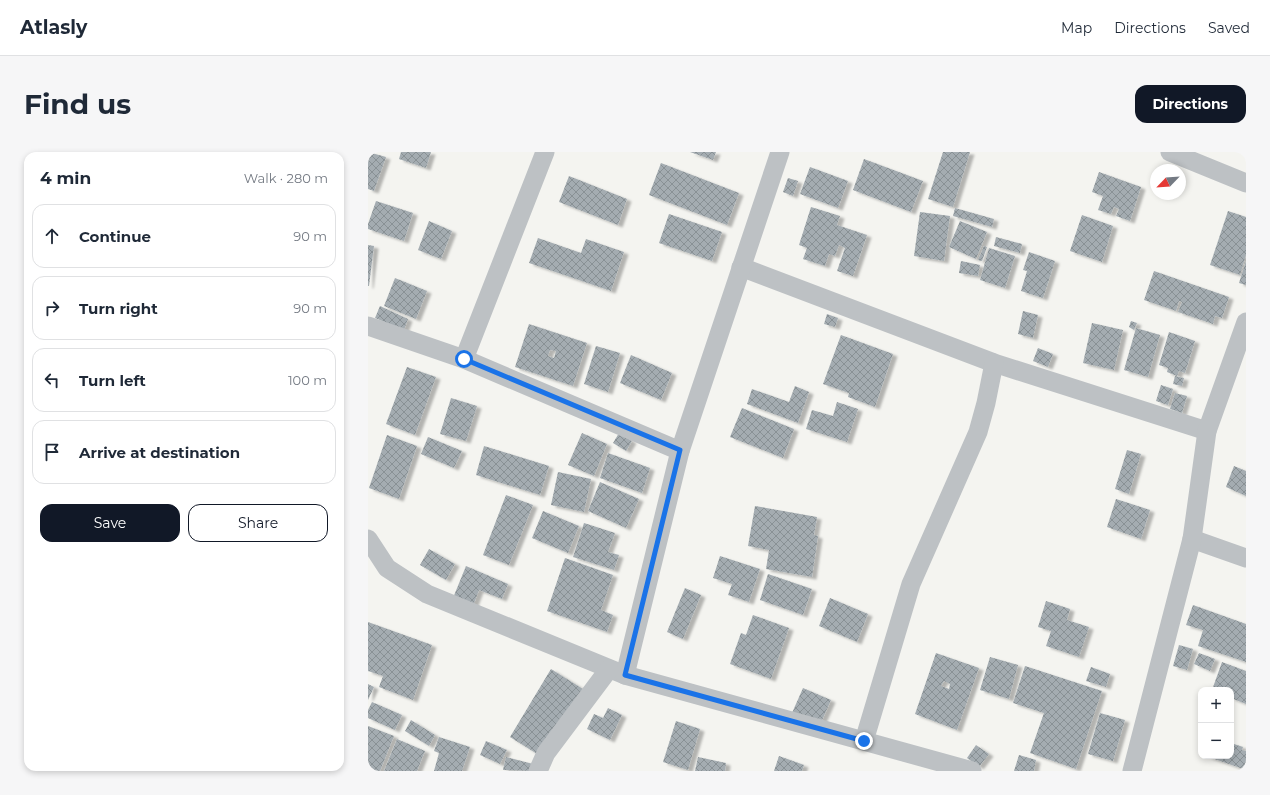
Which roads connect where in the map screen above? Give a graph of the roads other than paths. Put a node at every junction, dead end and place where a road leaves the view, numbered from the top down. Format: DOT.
graph roads {
  1 [pos="545,152"];
  2 [pos="780,152"];
  3 [pos="1170,152"];
  4 [pos="1246,183"];
  5 [pos="741,267"];
  6 [pos="1246,322"];
  7 [pos="368,326"];
  8 [pos="464,359"];
  9 [pos="994,363"];
  10 [pos="1207,431"];
  11 [pos="680,450"];
  12 [pos="368,539"];
  13 [pos="1192,540"];
  14 [pos="1246,558"];
  15 [pos="617,672"];
  16 [pos="864,741"];
  17 [pos="538,771"];
  18 [pos="972,771"];
  19 [pos="1132,771"];
  1 -- 8 [label="street"];
  2 -- 5 [label="street"];
  3 -- 4 [label="street"];
  5 -- 9 [label="street"];
  5 -- 11 [label="street"];
  6 -- 10 [label="street"];
  7 -- 8 [label="street"];
  8 -- 11 [label="street"];
  9 -- 10 [label="street"];
  9 -- 16 [label="street"];
  10 -- 13 [label="street"];
  11 -- 15 [label="street"];
  12 -- 15 [label="street"];
  13 -- 14 [label="street"];
  13 -- 19 [label="street"];
  15 -- 16 [label="street"];
  15 -- 17 [label="street"];
  16 -- 18 [label="street"];
}
